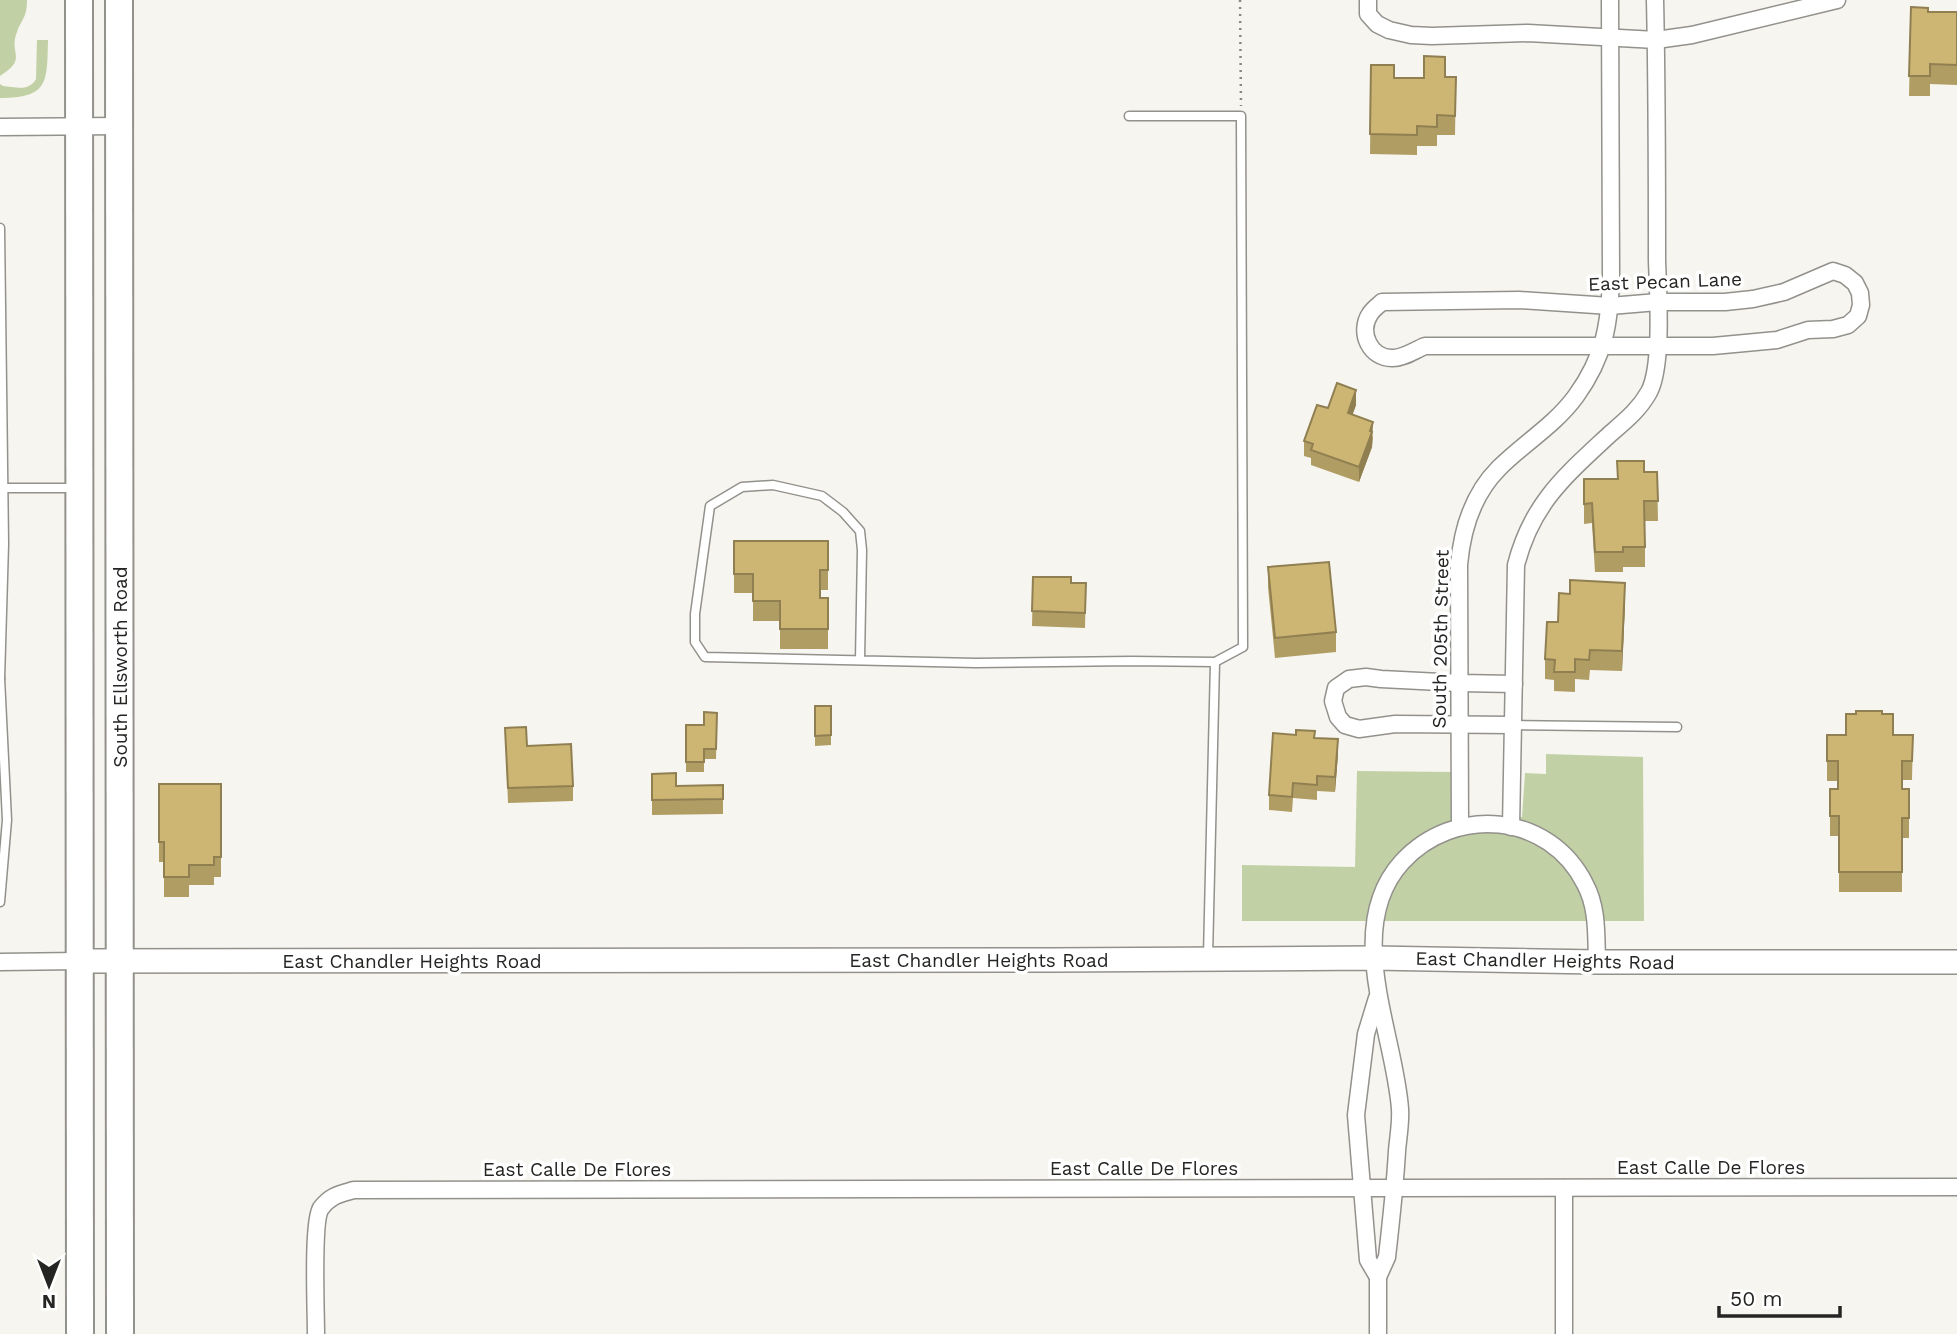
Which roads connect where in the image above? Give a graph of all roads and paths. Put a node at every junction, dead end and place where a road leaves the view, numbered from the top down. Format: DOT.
graph roads {
  1 [pos="79,0"];
  2 [pos="119,0"];
  3 [pos="1240,0"];
  4 [pos="1368,0"];
  5 [pos="1610,0"];
  6 [pos="1655,0"];
  7 [pos="1837,0"];
  8 [pos="1611,37"];
  9 [pos="1656,40"];
  10 [pos="1129,116"];
  11 [pos="1241,116"];
  12 [pos="0,127"];
  13 [pos="80,127"];
  14 [pos="120,127"];
  15 [pos="0,229"];
  16 [pos="1658,302"];
  17 [pos="1610,306"];
  18 [pos="1603,345"];
  19 [pos="1657,346"];
  20 [pos="2,488"];
  21 [pos="80,488"];
  22 [pos="860,660"];
  23 [pos="1215,662"];
  24 [pos="0,679"];
  25 [pos="1460,683"];
  26 [pos="1514,684"];
  27 [pos="1460,724"];
  28 [pos="1513,725"];
  29 [pos="1677,727"];
  30 [pos="1,733"];
  31 [pos="3,781"];
  32 [pos="1460,827"];
  33 [pos="1511,827"];
  34 [pos="0,902"];
  35 [pos="1208,958"];
  36 [pos="1374,958"];
  37 [pos="79,961"];
  38 [pos="119,961"];
  39 [pos="1597,961"];
  40 [pos="0,962"];
  41 [pos="1957,962"];
  42 [pos="1378,997"];
  43 [pos="1957,1186"];
  44 [pos="1564,1188"];
  45 [pos="1363,1189"];
  46 [pos="1394,1189"];
  47 [pos="1378,1277"];
  48 [pos="80,1334"];
  49 [pos="120,1334"];
  50 [pos="316,1334"];
  51 [pos="1378,1334"];
  52 [pos="1564,1334"];
  1 -- 13 [label="main road"];
  2 -- 14 [label="main road, South Ellsworth Road"];
  3 -- 11 [label="path"];
  4 -- 8 [label="street"];
  5 -- 8 [label="street, South 205th Street"];
  6 -- 9 [label="street"];
  7 -- 9 [label="street"];
  8 -- 9 [label="street"];
  8 -- 17 [label="street, South 205th Street"];
  9 -- 16 [label="street"];
  10 -- 11 [label="lane"];
  11 -- 23 [label="lane"];
  12 -- 13 [label="street"];
  13 -- 14 [label="street"];
  13 -- 21 [label="main road"];
  14 -- 38 [label="main road, South Ellsworth Road"];
  15 -- 20 [label="lane"];
  16 -- 17 [label="street, East Pecan Lane"];
  16 -- 19 [label="street"];
  16 -- 19 [label="street, East Pecan Lane"];
  17 -- 18 [label="street, South 205th Street"];
  17 -- 18 [label="street, East Pecan Lane"];
  18 -- 19 [label="street, East Pecan Lane"];
  18 -- 25 [label="street, South 205th Street"];
  19 -- 26 [label="street"];
  20 -- 21 [label="lane"];
  20 -- 24 [label="lane"];
  21 -- 37 [label="main road"];
  22 -- 22 [label="lane"];
  22 -- 23 [label="lane"];
  23 -- 35 [label="lane"];
  24 -- 30 [label="lane"];
  25 -- 26 [label="street"];
  25 -- 27 [label="street, South 205th Street"];
  25 -- 27 [label="street"];
  26 -- 28 [label="street"];
  27 -- 28 [label="street"];
  27 -- 32 [label="street, South 205th Street"];
  28 -- 29 [label="lane"];
  28 -- 33 [label="street"];
  30 -- 31 [label="lane"];
  31 -- 34 [label="lane"];
  32 -- 33 [label="street"];
  32 -- 36 [label="street"];
  33 -- 39 [label="street"];
  35 -- 36 [label="main road, East Chandler Heights Road"];
  35 -- 38 [label="main road, East Chandler Heights Road"];
  36 -- 39 [label="main road, East Chandler Heights Road"];
  36 -- 42 [label="street"];
  37 -- 38 [label="main road, East Chandler Heights Road"];
  37 -- 40 [label="street, East Chandler Heights Road"];
  37 -- 48 [label="main road"];
  38 -- 49 [label="main road, South Ellsworth Road"];
  39 -- 41 [label="main road, East Chandler Heights Road"];
  42 -- 45 [label="street"];
  42 -- 46 [label="street"];
  43 -- 44 [label="street, East Calle De Flores"];
  44 -- 46 [label="street, East Calle De Flores"];
  44 -- 52 [label="street"];
  45 -- 46 [label="street, East Calle De Flores"];
  45 -- 47 [label="street"];
  45 -- 50 [label="street, East Calle De Flores"];
  46 -- 47 [label="street"];
  47 -- 51 [label="street"];
}
